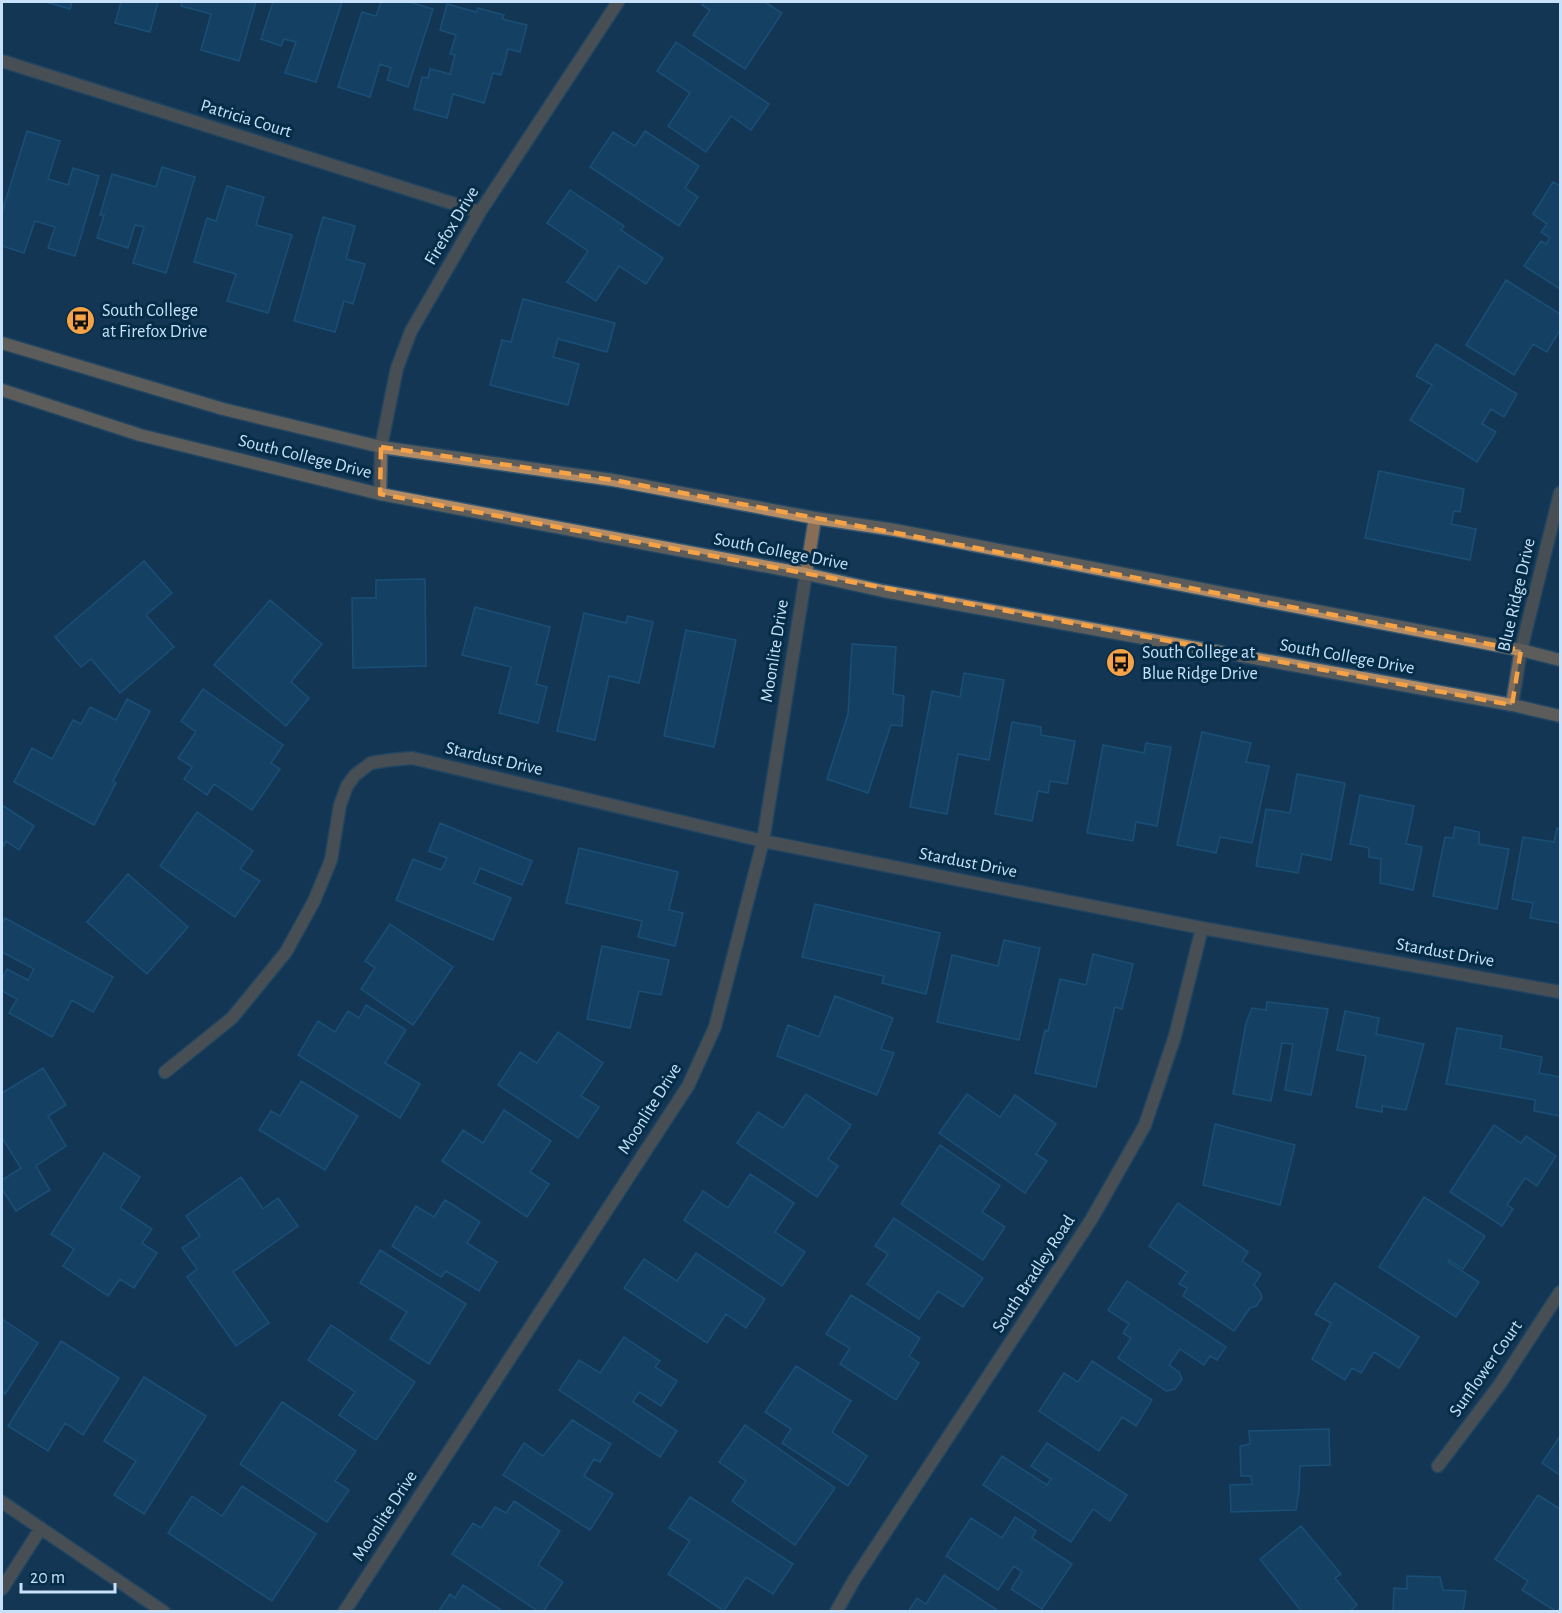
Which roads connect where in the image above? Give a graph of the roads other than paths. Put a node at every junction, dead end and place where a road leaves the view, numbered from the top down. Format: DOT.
graph roads {
  1 [pos="618,2"];
  2 [pos="2,61"];
  3 [pos="480,212"];
  4 [pos="2,343"];
  5 [pos="2,390"];
  6 [pos="381,447"];
  7 [pos="380,494"];
  8 [pos="1560,494"];
  9 [pos="815,518"];
  10 [pos="806,574"];
  11 [pos="1521,650"];
  12 [pos="1560,660"];
  13 [pos="1512,705"];
  14 [pos="1560,716"];
  15 [pos="763,841"];
  16 [pos="1202,928"];
  17 [pos="1560,992"];
  18 [pos="165,1072"];
  19 [pos="1560,1292"];
  20 [pos="1438,1466"];
  21 [pos="2,1502"];
  22 [pos="41,1528"];
  23 [pos="2,1589"];
  24 [pos="164,1611"];
  25 [pos="344,1611"];
  26 [pos="836,1611"];
  1 -- 3 [label="street, Firefox Drive"];
  2 -- 3 [label="street, Patricia Court"];
  3 -- 6 [label="street, Firefox Drive"];
  4 -- 6 [label="street, South College Drive"];
  5 -- 7 [label="street, South College Drive"];
  6 -- 7 [label="street, Firefox Drive"];
  6 -- 9 [label="street, South College Drive"];
  7 -- 10 [label="street, South College Drive"];
  8 -- 11 [label="street, Blue Ridge Drive"];
  9 -- 10 [label="street, Moonlite Drive"];
  9 -- 11 [label="street, South College Drive"];
  10 -- 13 [label="street, South College Drive"];
  10 -- 15 [label="street, Moonlite Drive"];
  11 -- 12 [label="street, South College Drive"];
  11 -- 13 [label="street, Blue Ridge Drive"];
  13 -- 14 [label="street, South College Drive"];
  15 -- 16 [label="street, Stardust Drive"];
  15 -- 18 [label="street, Stardust Drive"];
  15 -- 25 [label="street, Moonlite Drive"];
  16 -- 17 [label="street, Stardust Drive"];
  16 -- 26 [label="street, South Bradley Road"];
  19 -- 20 [label="street, Sunflower Court"];
  21 -- 22 [label="street"];
  22 -- 23 [label="street"];
  22 -- 24 [label="street"];
}
